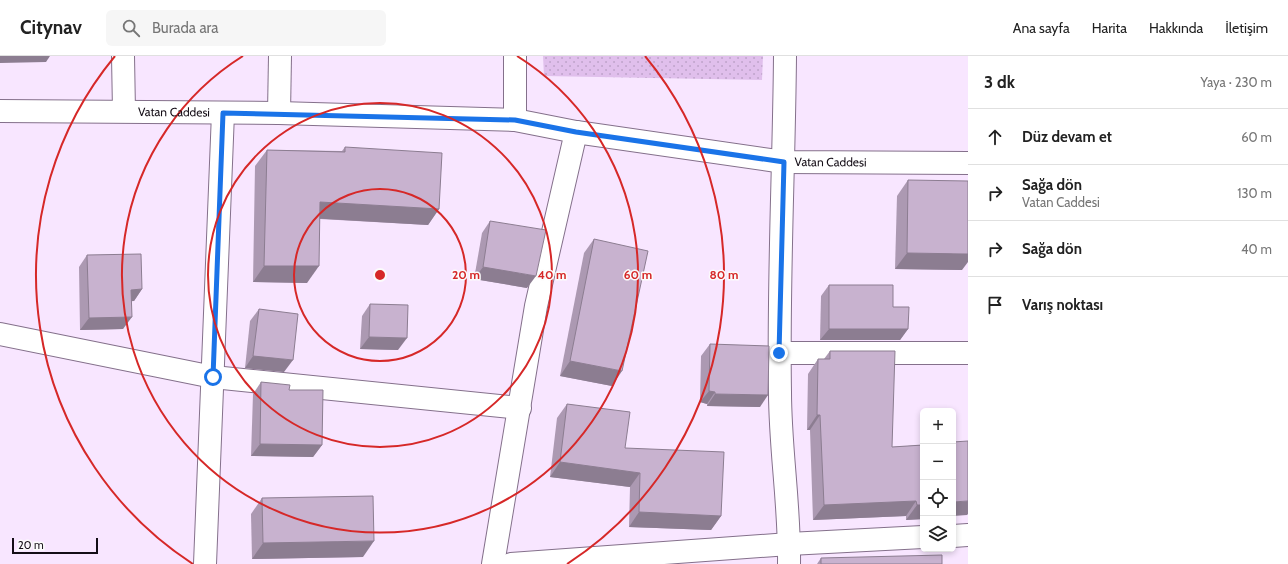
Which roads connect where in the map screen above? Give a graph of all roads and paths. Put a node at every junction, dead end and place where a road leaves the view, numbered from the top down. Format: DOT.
graph roads {
  1 [pos="123,56"];
  2 [pos="280,56"];
  3 [pos="514,56"];
  4 [pos="785,56"];
  5 [pos="0,111"];
  6 [pos="124,111"];
  7 [pos="223,113"];
  8 [pos="280,113"];
  9 [pos="515,120"];
  10 [pos="576,132"];
  11 [pos="784,162"];
  12 [pos="968,163"];
  13 [pos="0,334"];
  14 [pos="779,353"];
  15 [pos="968,353"];
  16 [pos="213,377"];
  17 [pos="520,408"];
  18 [pos="968,535"];
  19 [pos="956,536"];
  20 [pos="920,537"];
  21 [pos="789,554"];
  22 [pos="206,564"];
  23 [pos="494,564"];
  24 [pos="511,564"];
  1 -- 6 [label="street"];
  2 -- 8 [label="street"];
  3 -- 9 [label="street"];
  4 -- 11 [label="street"];
  5 -- 6 [label="street, Vatan Caddesi"];
  6 -- 7 [label="street, Vatan Caddesi"];
  7 -- 8 [label="street, Vatan Caddesi"];
  7 -- 16 [label="street"];
  8 -- 9 [label="street, Vatan Caddesi"];
  9 -- 10 [label="street, Vatan Caddesi"];
  10 -- 11 [label="street, Vatan Caddesi"];
  10 -- 17 [label="street"];
  11 -- 12 [label="street, Vatan Caddesi"];
  11 -- 14 [label="street"];
  13 -- 16 [label="street"];
  14 -- 15 [label="street"];
  14 -- 21 [label="street"];
  16 -- 17 [label="street"];
  16 -- 22 [label="street"];
  17 -- 23 [label="street"];
  18 -- 19 [label="street"];
  20 -- 21 [label="street"];
  21 -- 24 [label="street"];
}
